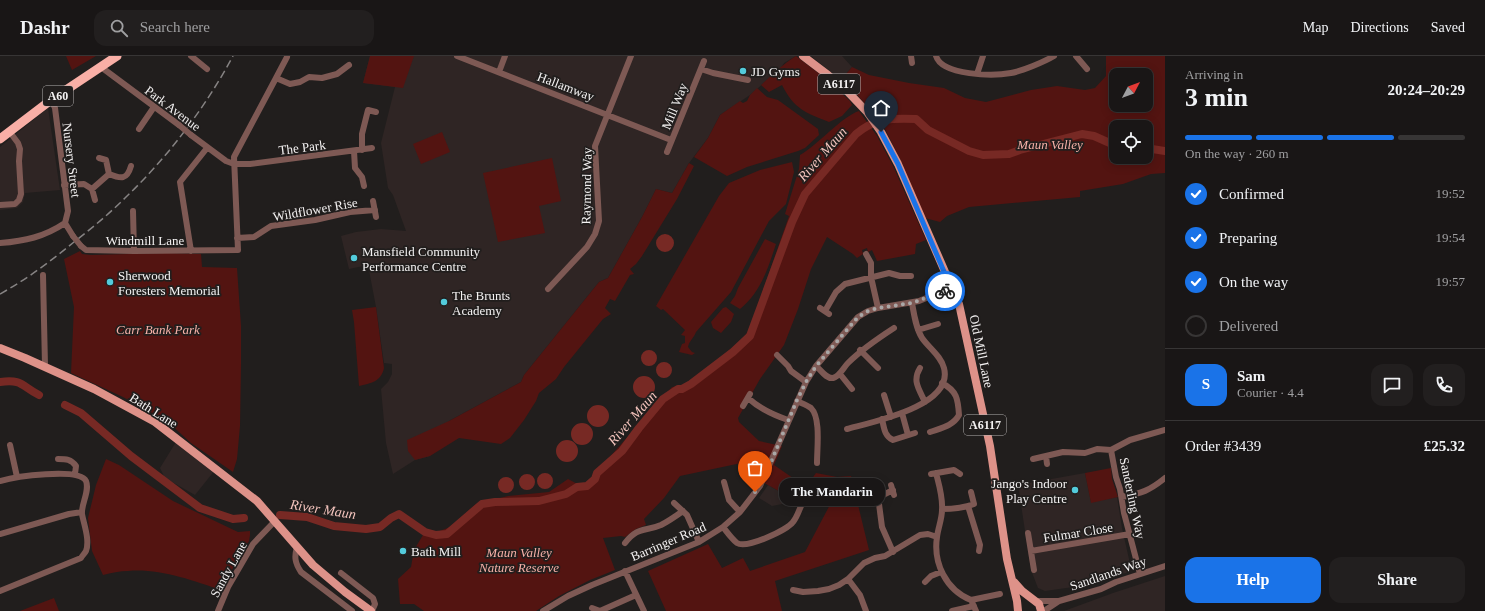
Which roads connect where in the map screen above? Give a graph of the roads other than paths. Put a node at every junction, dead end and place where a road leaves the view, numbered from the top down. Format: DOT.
graph roads {
  1 [pos="117,56"];
  2 [pos="191,56"];
  3 [pos="203,56"];
  4 [pos="457,56"];
  5 [pos="505,56"];
  6 [pos="631,56"];
  7 [pos="803,56"];
  8 [pos="911,56"];
  9 [pos="936,56"];
  10 [pos="983,56"];
  11 [pos="1052,56"];
  12 [pos="1076,56"];
  13 [pos="287,57"];
  14 [pos="704,61"];
  15 [pos="198,62"];
  16 [pos="912,63"];
  17 [pos="349,65"];
  18 [pos="101,67"];
  19 [pos="207,68"];
  20 [pos="701,68"];
  21 [pos="1087,69"];
  22 [pos="499,72"];
  23 [pos="977,74"];
  24 [pos="276,78"];
  25 [pos="748,80"];
  26 [pos="51,100"];
  27 [pos="154,107"];
  28 [pos="376,112"];
  29 [pos="608,114"];
  30 [pos="138,129"];
  31 [pos="9,132"];
  32 [pos="0,139"];
  33 [pos="671,140"];
  34 [pos="207,148"];
  35 [pos="372,148"];
  36 [pos="362,150"];
  37 [pos="354,151"];
  38 [pos="667,152"];
  39 [pos="99,158"];
  40 [pos="234,164"];
  41 [pos="131,166"];
  42 [pos="109,174"];
  43 [pos="64,184"];
  44 [pos="364,186"];
  45 [pos="92,189"];
  46 [pos="95,200"];
  47 [pos="373,201"];
  48 [pos="0,205"];
  49 [pos="375,210"];
  50 [pos="134,211"];
  51 [pos="376,217"];
  52 [pos="65,223"];
  53 [pos="237,238"];
  54 [pos="0,243"];
  55 [pos="134,251"];
  56 [pos="191,251"];
  57 [pos="866,254"];
  58 [pos="43,275"];
  59 [pos="911,276"];
  60 [pos="871,277"];
  61 [pos="951,288"];
  62 [pos="548,290"];
  63 [pos="912,303"];
  64 [pos="878,308"];
  65 [pos="825,311"];
  66 [pos="938,324"];
  67 [pos="894,328"];
  68 [pos="918,330"];
  69 [pos="0,348"];
  70 [pos="860,350"];
  71 [pos="777,355"];
  72 [pos="45,366"];
  73 [pos="816,366"];
  74 [pos="878,368"];
  75 [pos="920,368"];
  76 [pos="840,374"];
  77 [pos="806,382"];
  78 [pos="942,383"];
  79 [pos="852,389"];
  80 [pos="884,395"];
  81 [pos="797,400"];
  82 [pos="925,402"];
  83 [pos="743,406"];
  84 [pos="902,413"];
  85 [pos="891,417"];
  86 [pos="882,419"];
  87 [pos="788,420"];
  88 [pos="850,430"];
  89 [pos="1165,430"];
  90 [pos="930,432"];
  91 [pos="915,434"];
  92 [pos="908,435"];
  93 [pos="10,445"];
  94 [pos="1111,450"];
  95 [pos="1046,456"];
  96 [pos="1033,458"];
  97 [pos="58,459"];
  98 [pos="815,459"];
  99 [pos="1047,464"];
  100 [pos="75,474"];
  101 [pos="960,474"];
  102 [pos="17,478"];
  103 [pos="1165,478"];
  104 [pos="0,481"];
  105 [pos="718,489"];
  106 [pos="893,490"];
  107 [pos="972,492"];
  108 [pos="1122,497"];
  109 [pos="674,503"];
  110 [pos="800,504"];
  111 [pos="968,506"];
  112 [pos="942,509"];
  113 [pos="683,511"];
  114 [pos="82,512"];
  115 [pos="740,512"];
  116 [pos="275,521"];
  117 [pos="723,527"];
  118 [pos="1028,533"];
  119 [pos="0,534"];
  120 [pos="1130,534"];
  121 [pos="937,537"];
  122 [pos="628,542"];
  123 [pos="699,542"];
  124 [pos="297,547"];
  125 [pos="979,551"];
  126 [pos="1030,551"];
  127 [pos="893,552"];
  128 [pos="1165,566"];
  129 [pos="1034,570"];
  130 [pos="625,571"];
  131 [pos="941,572"];
  132 [pos="341,573"];
  133 [pos="1140,574"];
  134 [pos="848,579"];
  135 [pos="1012,580"];
  136 [pos="924,582"];
  137 [pos="0,591"];
  138 [pos="796,593"];
  139 [pos="636,595"];
  140 [pos="996,596"];
  141 [pos="1034,600"];
  142 [pos="1059,601"];
  143 [pos="973,606"];
  144 [pos="592,608"];
  145 [pos="1018,610"];
  146 [pos="218,611"];
  147 [pos="352,611"];
  148 [pos="372,611"];
  149 [pos="543,611"];
  150 [pos="600,611"];
  151 [pos="644,611"];
  152 [pos="866,611"];
  153 [pos="952,611"];
  154 [pos="1041,611"];
  155 [pos="1044,611"];
  1 -- 18 [label="highway, A60"];
  2 -- 15 [label="street"];
  3 -- 15 [label="street"];
  4 -- 22 [label="street, Hallamway"];
  5 -- 22 [label="street"];
  6 -- 29 [label="street, Hallamway"];
  7 -- 61 [label="main road, Old Mill Lane / A6117"];
  8 -- 16 [label="street"];
  9 -- 23 [label="street"];
  10 -- 23 [label="street"];
  11 -- 23 [label="street"];
  12 -- 21 [label="street"];
  13 -- 24 [label="street"];
  14 -- 20 [label="street, Mill Way"];
  15 -- 19 [label="street"];
  17 -- 24 [label="street"];
  18 -- 26 [label="highway, A60"];
  18 -- 27 [label="street, Park Avenue"];
  20 -- 25 [label="street"];
  20 -- 33 [label="street, Mill Way"];
  22 -- 29 [label="street, Hallamway"];
  24 -- 40 [label="street"];
  26 -- 31 [label="highway, A60"];
  26 -- 43 [label="street, Nursery Street"];
  27 -- 30 [label="street"];
  27 -- 34 [label="street, Park Avenue, bridge"];
  28 -- 36 [label="street"];
  29 -- 33 [label="street"];
  29 -- 62 [label="street, Raymond Way"];
  31 -- 32 [label="highway, A60"];
  31 -- 48 [label="street"];
  33 -- 38 [label="street, Mill Way"];
  34 -- 40 [label="street, Park Avenue"];
  34 -- 56 [label="street"];
  35 -- 36 [label="street, The Park"];
  36 -- 37 [label="street, The Park"];
  37 -- 40 [label="street, The Park"];
  37 -- 44 [label="street"];
  39 -- 42 [label="street"];
  40 -- 53 [label="street"];
  41 -- 42 [label="street"];
  42 -- 45 [label="street"];
  43 -- 45 [label="street"];
  43 -- 52 [label="street, Nursery Street"];
  45 -- 46 [label="street"];
  47 -- 49 [label="street, Wildflower Rise"];
  49 -- 51 [label="street, Wildflower Rise"];
  49 -- 53 [label="street, Wildflower Rise"];
  50 -- 55 [label="street"];
  52 -- 54 [label="street"];
  52 -- 55 [label="street, Windmill Lane, bridge"];
  53 -- 56 [label="street, Windmill Lane"];
  55 -- 56 [label="street, Windmill Lane"];
  57 -- 60 [label="street"];
  58 -- 72 [label="street"];
  59 -- 60 [label="street"];
  60 -- 64 [label="street"];
  60 -- 65 [label="street"];
  61 -- 63 [label="street, Barringer Road"];
  61 -- 135 [label="main road, Old Mill Lane / A6117"];
  63 -- 64 [label="street, Barringer Road"];
  63 -- 68 [label="street"];
  64 -- 73 [label="street, Barringer Road"];
  66 -- 68 [label="street"];
  67 -- 70 [label="street"];
  68 -- 78 [label="street"];
  69 -- 72 [label="main road, Bath Lane"];
  70 -- 74 [label="street"];
  70 -- 76 [label="street"];
  71 -- 77 [label="street"];
  72 -- 116 [label="main road, Bath Lane"];
  73 -- 76 [label="street"];
  73 -- 77 [label="street, Barringer Road"];
  75 -- 82 [label="street"];
  76 -- 79 [label="street"];
  77 -- 81 [label="street, Barringer Road"];
  78 -- 82 [label="street"];
  78 -- 90 [label="street"];
  80 -- 85 [label="street"];
  81 -- 87 [label="street, Barringer Road"];
  81 -- 98 [label="street"];
  82 -- 84 [label="street"];
  83 -- 87 [label="street"];
  84 -- 85 [label="street"];
  84 -- 92 [label="street"];
  85 -- 86 [label="street"];
  86 -- 88 [label="street"];
  86 -- 92 [label="street"];
  87 -- 115 [label="street, Barringer Road"];
  89 -- 94 [label="street, Sanderling Way"];
  91 -- 92 [label="street"];
  93 -- 102 [label="street"];
  94 -- 95 [label="street, Sanderling Way"];
  94 -- 108 [label="street, Sanderling Way"];
  95 -- 96 [label="street, Sanderling Way"];
  95 -- 99 [label="street"];
  97 -- 100 [label="street"];
  100 -- 102 [label="street"];
  100 -- 114 [label="street"];
  101 -- 112 [label="street"];
  102 -- 104 [label="street"];
  103 -- 108 [label="street"];
  105 -- 115 [label="street"];
  106 -- 127 [label="street"];
  107 -- 111 [label="street"];
  108 -- 120 [label="street, Sanderling Way"];
  109 -- 113 [label="street"];
  110 -- 117 [label="street"];
  111 -- 112 [label="street"];
  111 -- 125 [label="street"];
  112 -- 121 [label="street"];
  113 -- 122 [label="street"];
  113 -- 123 [label="street"];
  114 -- 119 [label="street"];
  114 -- 137 [label="street"];
  115 -- 117 [label="street, Barringer Road"];
  116 -- 124 [label="main road, Bath Lane"];
  116 -- 146 [label="street, Sandy Lane"];
  117 -- 123 [label="street, Barringer Road"];
  118 -- 126 [label="street, Fulmar Close"];
  120 -- 126 [label="street, Fulmar Close"];
  120 -- 133 [label="street, Sanderling Way"];
  121 -- 127 [label="street"];
  121 -- 131 [label="street"];
  123 -- 130 [label="street, Barringer Road"];
  124 -- 147 [label="street"];
  124 -- 148 [label="main road, Bath Lane"];
  126 -- 129 [label="street, Fulmar Close"];
  127 -- 134 [label="street"];
  128 -- 133 [label="street, Sandlands Way"];
  130 -- 139 [label="street"];
  130 -- 149 [label="street, Barringer Road"];
  131 -- 136 [label="street"];
  131 -- 143 [label="street"];
  132 -- 148 [label="street"];
  133 -- 142 [label="street, Sandlands Way"];
  134 -- 138 [label="street"];
  134 -- 152 [label="street"];
  135 -- 141 [label="main road, Old Mill Lane / A6117"];
  135 -- 145 [label="main road, Old Mill Lane / A6117"];
  139 -- 150 [label="street"];
  139 -- 151 [label="street"];
  140 -- 143 [label="street"];
  141 -- 142 [label="street"];
  141 -- 145 [label="main road, Old Mill Lane / A6117"];
  141 -- 154 [label="main road, Old Mill Lane / A6117"];
  142 -- 155 [label="street"];
  143 -- 153 [label="street"];
  144 -- 150 [label="street"];
}
